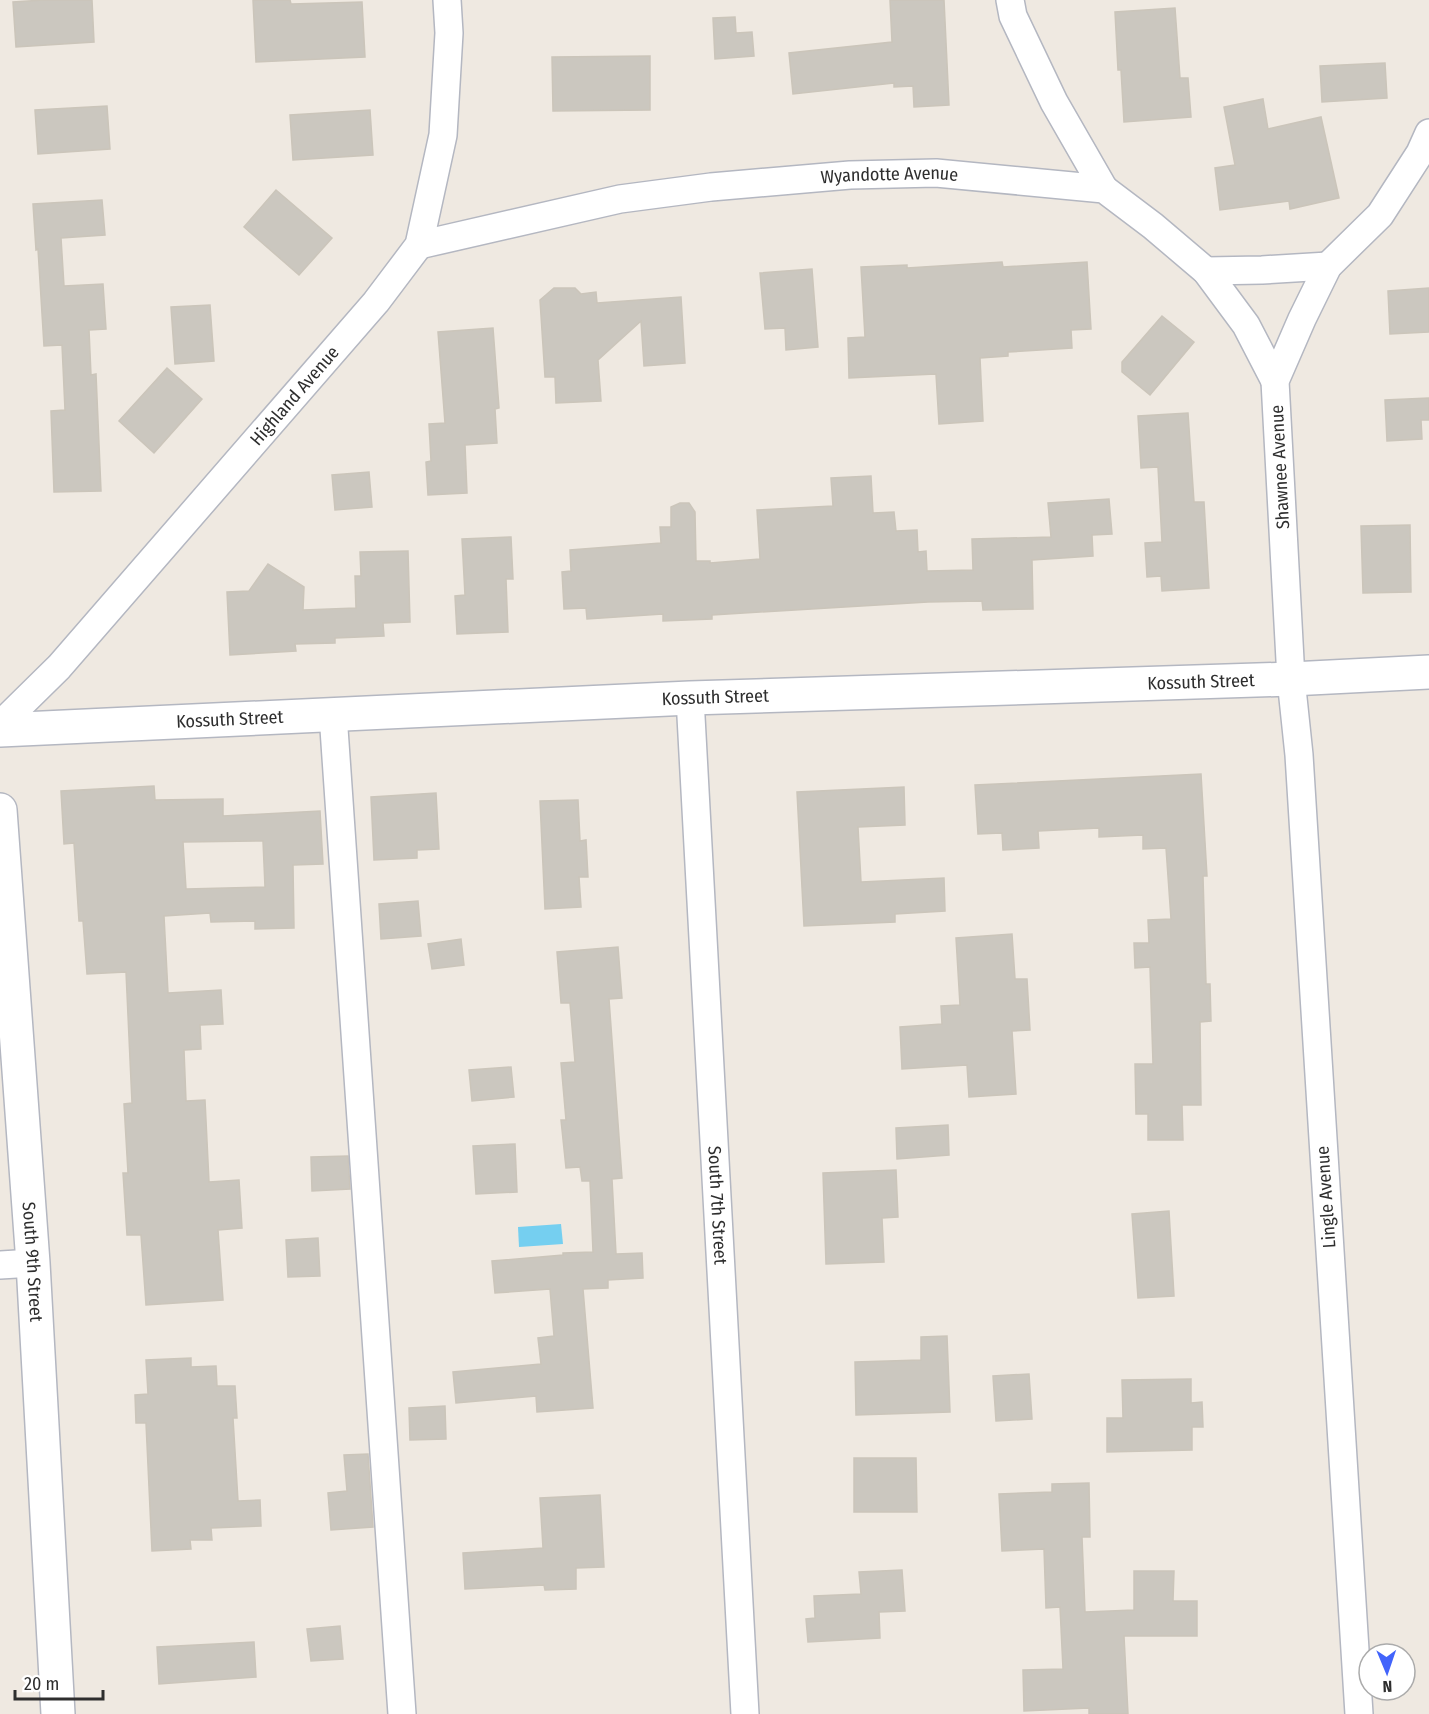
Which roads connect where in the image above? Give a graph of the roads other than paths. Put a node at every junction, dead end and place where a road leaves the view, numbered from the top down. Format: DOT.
graph roads {
  1 [pos="447,0"];
  2 [pos="1010,0"];
  3 [pos="1429,133"];
  4 [pos="1104,189"];
  5 [pos="419,245"];
  6 [pos="1328,266"];
  7 [pos="1206,271"];
  8 [pos="1275,381"];
  9 [pos="1429,672"];
  10 [pos="1291,680"];
  11 [pos="690,698"];
  12 [pos="333,714"];
  13 [pos="0,728"];
  14 [pos="0,810"];
  15 [pos="33,1263"];
  16 [pos="0,1265"];
  17 [pos="58,1714"];
  18 [pos="402,1714"];
  19 [pos="745,1714"];
  20 [pos="1359,1714"];
  1 -- 5 [label="street, Highland Avenue"];
  2 -- 4 [label="street"];
  3 -- 6 [label="street, Shawnee Avenue"];
  4 -- 5 [label="street, Wyandotte Avenue"];
  4 -- 7 [label="street"];
  5 -- 13 [label="street, Highland Avenue"];
  6 -- 7 [label="street"];
  6 -- 8 [label="street, Shawnee Avenue"];
  7 -- 8 [label="street"];
  8 -- 10 [label="street, Shawnee Avenue"];
  9 -- 10 [label="street, Kossuth Street"];
  10 -- 11 [label="street, Kossuth Street"];
  10 -- 20 [label="street, Lingle Avenue"];
  11 -- 12 [label="street, Kossuth Street"];
  11 -- 19 [label="street, South 7th Street"];
  12 -- 13 [label="street, Kossuth Street"];
  12 -- 18 [label="street"];
  14 -- 15 [label="street, South 9th Street"];
  15 -- 16 [label="street"];
  15 -- 17 [label="street, South 9th Street"];
}
